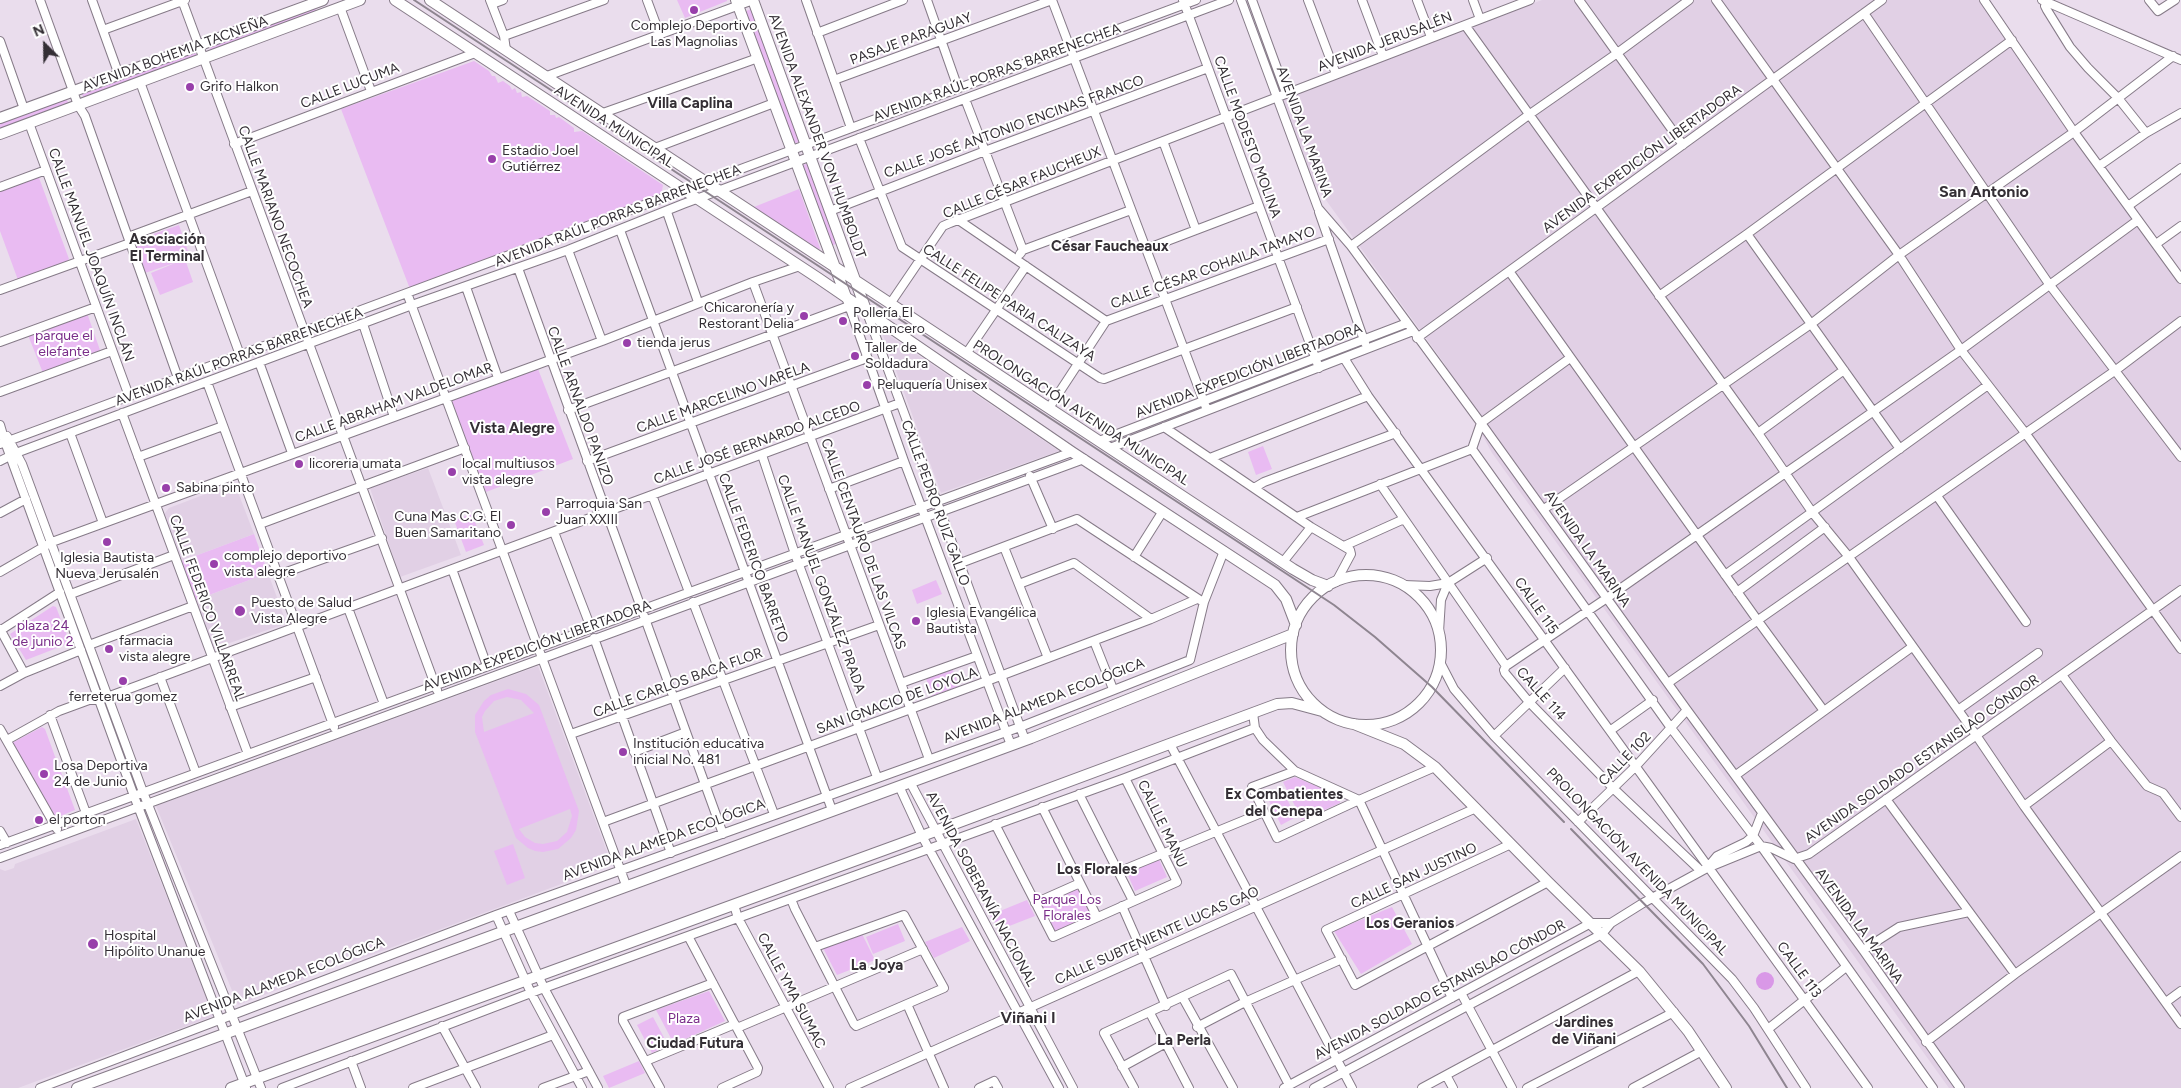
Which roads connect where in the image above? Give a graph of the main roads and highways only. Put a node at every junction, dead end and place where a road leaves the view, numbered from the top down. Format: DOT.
graph roads {
  1 [pos="323,0"];
  2 [pos="360,0"];
  3 [pos="395,0"];
  4 [pos="430,0"];
  5 [pos="753,0"];
  6 [pos="737,3"];
  7 [pos="326,12"];
  8 [pos="0,118"];
  9 [pos="0,134"];
  10 [pos="842,247"];
  11 [pos="831,253"];
  12 [pos="816,261"];
  13 [pos="800,266"];
  14 [pos="837,269"];
  15 [pos="818,278"];
  16 [pos="856,282"];
  17 [pos="848,302"];
  18 [pos="866,310"];
  19 [pos="1332,584"];
  20 [pos="1294,629"];
  21 [pos="1322,711"];
  22 [pos="1354,724"];
  23 [pos="259,1083"];
  24 [pos="245,1086"];
  25 [pos="76,1088"];
  26 [pos="231,1088"];
  27 [pos="1726,1088"];
  1 -- 7 [label="main road"];
  1 -- 8 [label="main road, AVENIDA BOHEMIA TACNEÑA"];
  2 -- 7 [label="main road, AVENIDA BOHEMIA TACNEÑA"];
  3 -- 13 [label="main road, AVENIDA MUNICIPAL"];
  4 -- 12 [label="main road, AVENIDA MUNICIPAL"];
  5 -- 10 [label="main road, AVENIDA ALEXANDER VON HUMBOLDT"];
  6 -- 11 [label="main road, AVENIDA ALEXANDER VON HUMBOLDT"];
  7 -- 9 [label="main road, AVENIDA BOHEMIA TACNEÑA"];
  10 -- 11 [label="main road"];
  10 -- 16 [label="main road, AVENIDA ALEXANDER VON HUMBOLDT"];
  11 -- 12 [label="main road, AVENIDA ALEXANDER VON HUMBOLDT"];
  11 -- 14 [label="main road, AVENIDA ALEXANDER VON HUMBOLDT"];
  12 -- 13 [label="main road, AVENIDA ALEXANDER VON HUMBOLDT"];
  12 -- 14 [label="main road, PROLONGACIÓN AVENIDA MUNICIPAL"];
  13 -- 15 [label="main road, AVENIDA MUNICIPAL"];
  14 -- 16 [label="main road, PROLONGACIÓN AVENIDA MUNICIPAL"];
  14 -- 17 [label="main road, CALLE PEDRO RUIZ GALLO"];
  15 -- 17 [label="main road, PROLONGACIÓN AVENIDA MUNICIPAL"];
  16 -- 18 [label="main road, CALLE PEDRO RUIZ GALLO"];
  16 -- 19 [label="main road, PROLONGACIÓN AVENIDA MUNICIPAL"];
  17 -- 18 [label="main road, PROLONGACIÓN AVENIDA MUNICIPAL"];
  18 -- 20 [label="main road, PROLONGACIÓN AVENIDA MUNICIPAL"];
  19 -- 20 [label="main road, PROLONGACIÓN AVENIDA MUNICIPAL"];
  19 -- 22 [label="main road, PROLONGACIÓN AVENIDA MUNICIPAL"];
  20 -- 21 [label="main road, PROLONGACIÓN AVENIDA MUNICIPAL"];
  20 -- 25 [label="main road, AVENIDA ALAMEDA ECOLÓGICA"];
  21 -- 22 [label="main road, PROLONGACIÓN AVENIDA MUNICIPAL"];
  21 -- 23 [label="main road"];
  22 -- 27 [label="main road, PROLONGACIÓN AVENIDA MUNICIPAL"];
  23 -- 24 [label="main road"];
  24 -- 26 [label="main road"];
}
